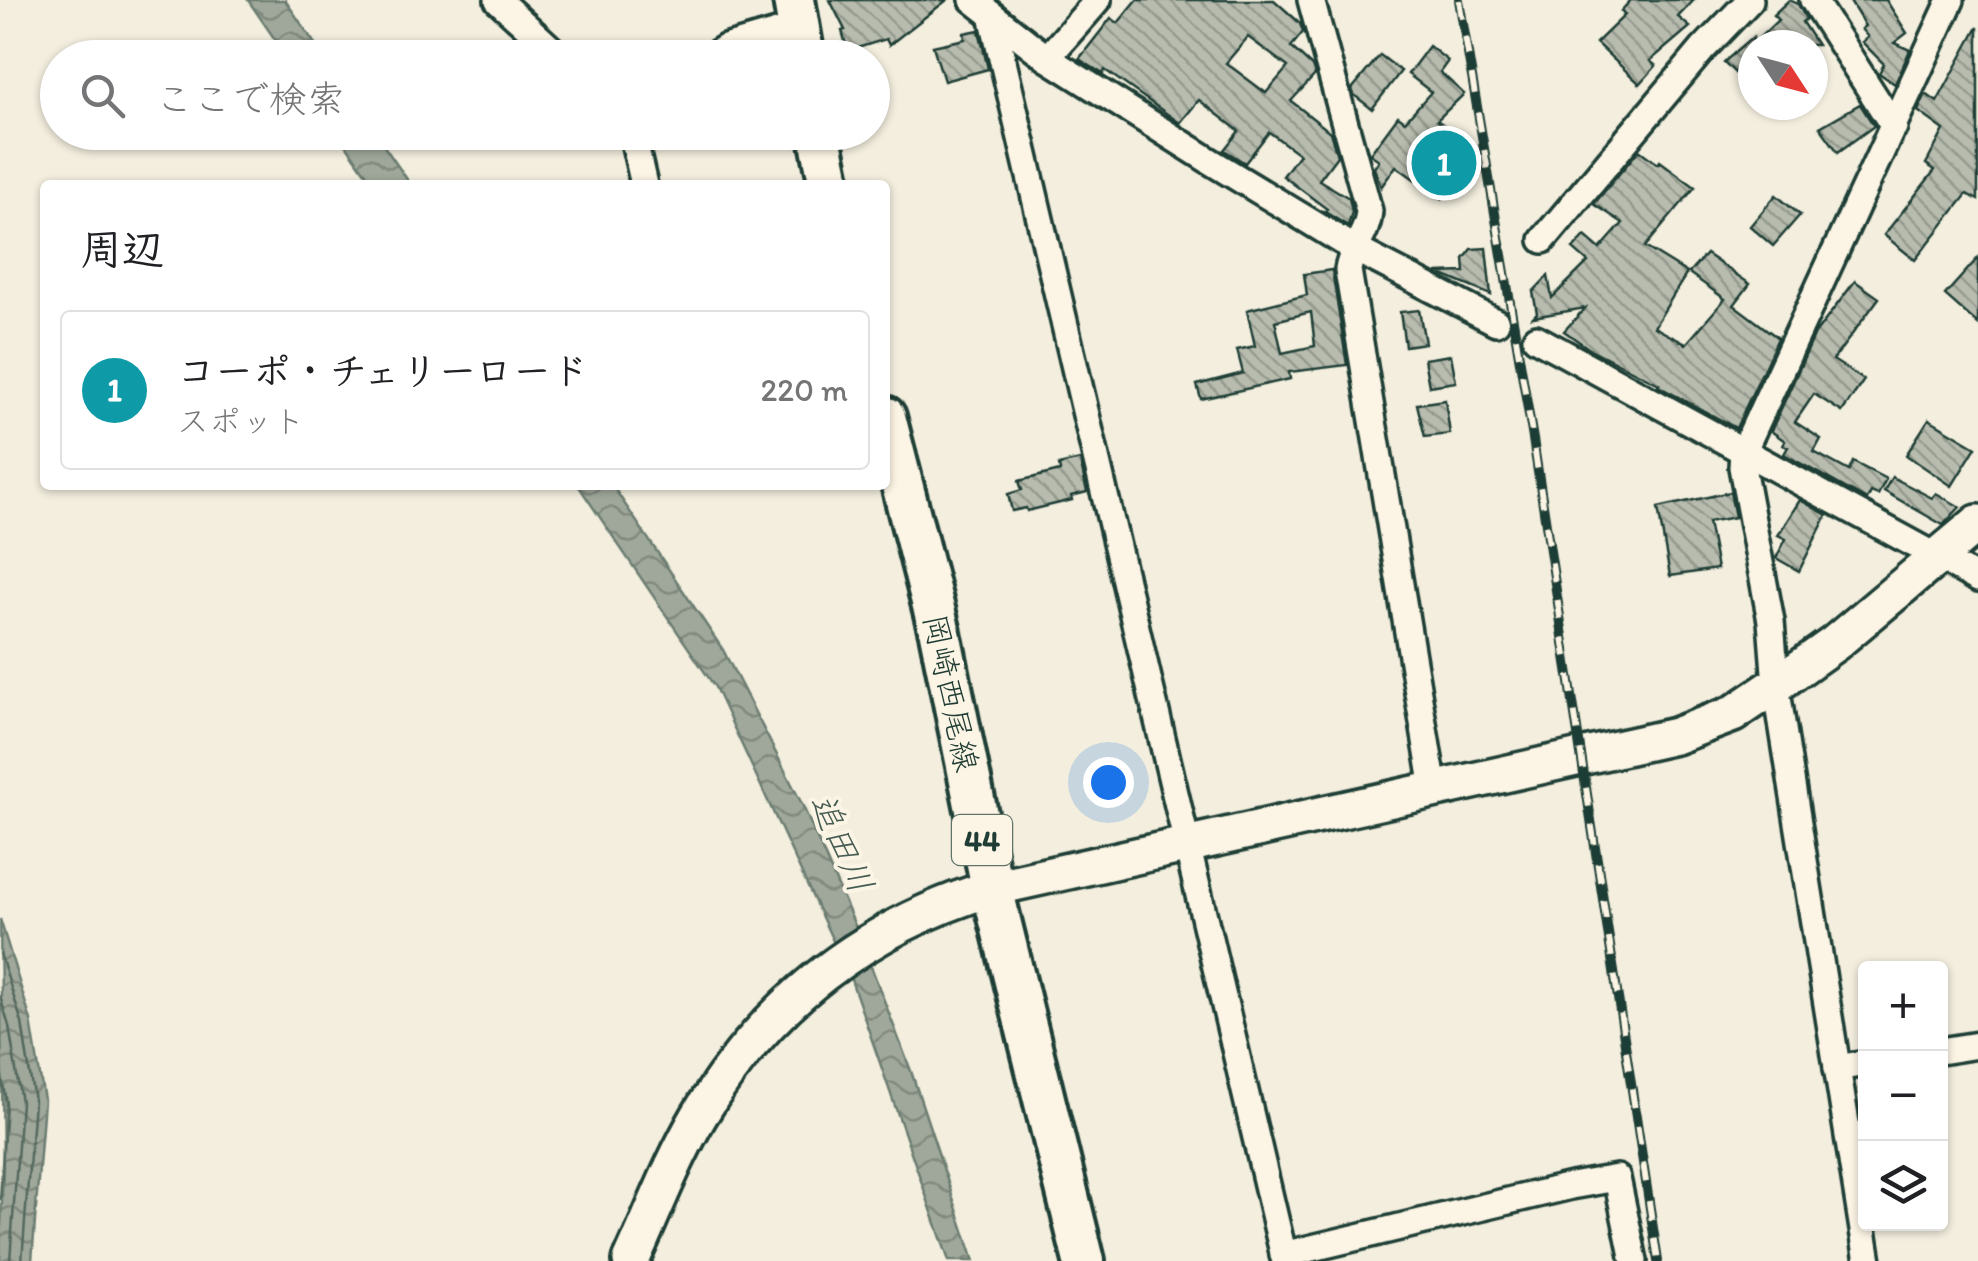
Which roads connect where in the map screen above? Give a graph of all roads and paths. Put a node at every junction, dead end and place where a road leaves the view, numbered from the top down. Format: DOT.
graph roads {
  1 [pos="498,0"];
  2 [pos="1098,0"];
  3 [pos="1311,0"];
  4 [pos="1750,0"];
  5 [pos="1813,0"];
  6 [pos="1951,0"];
  7 [pos="982,8"];
  8 [pos="799,28"];
  9 [pos="541,40"];
  10 [pos="755,40"];
  11 [pos="1047,58"];
  12 [pos="1894,127"];
  13 [pos="636,150"];
  14 [pos="823,150"];
  15 [pos="643,180"];
  16 [pos="829,180"];
  17 [pos="1543,240"];
  18 [pos="1355,249"];
  19 [pos="1496,322"];
  20 [pos="1536,338"];
  21 [pos="890,437"];
  22 [pos="1744,452"];
  23 [pos="1978,524"];
  24 [pos="1937,558"];
  25 [pos="1978,579"];
  26 [pos="1776,685"];
  27 [pos="1434,789"];
  28 [pos="1186,846"];
  29 [pos="992,888"];
  30 [pos="1978,1045"];
  31 [pos="1948,1050"];
  32 [pos="1858,1064"];
  33 [pos="1837,1068"];
  34 [pos="1284,1258"];
  35 [pos="632,1261"];
  36 [pos="1084,1261"];
  37 [pos="1634,1261"];
  38 [pos="1868,1261"];
  1 -- 9 [label="street"];
  2 -- 11 [label="street"];
  3 -- 18 [label="street"];
  4 -- 17 [label="street"];
  5 -- 12 [label="street"];
  6 -- 12 [label="street"];
  7 -- 11 [label="street"];
  7 -- 28 [label="street"];
  8 -- 10 [label="street"];
  11 -- 18 [label="street"];
  12 -- 22 [label="street"];
  13 -- 15 [label="street"];
  14 -- 16 [label="main road"];
  18 -- 19 [label="street"];
  18 -- 27 [label="street"];
  20 -- 22 [label="street"];
  21 -- 29 [label="main road, 岡崎西尾線 / 44"];
  22 -- 24 [label="street"];
  22 -- 26 [label="street"];
  23 -- 24 [label="street"];
  24 -- 25 [label="street"];
  24 -- 26 [label="street"];
  26 -- 27 [label="street"];
  26 -- 33 [label="street"];
  27 -- 28 [label="street"];
  28 -- 29 [label="street"];
  28 -- 34 [label="street"];
  29 -- 35 [label="street"];
  29 -- 36 [label="main road, 岡崎西尾線 / 44"];
  30 -- 31 [label="street"];
  32 -- 33 [label="street"];
  33 -- 38 [label="street"];
  34 -- 37 [label="street"];
}
